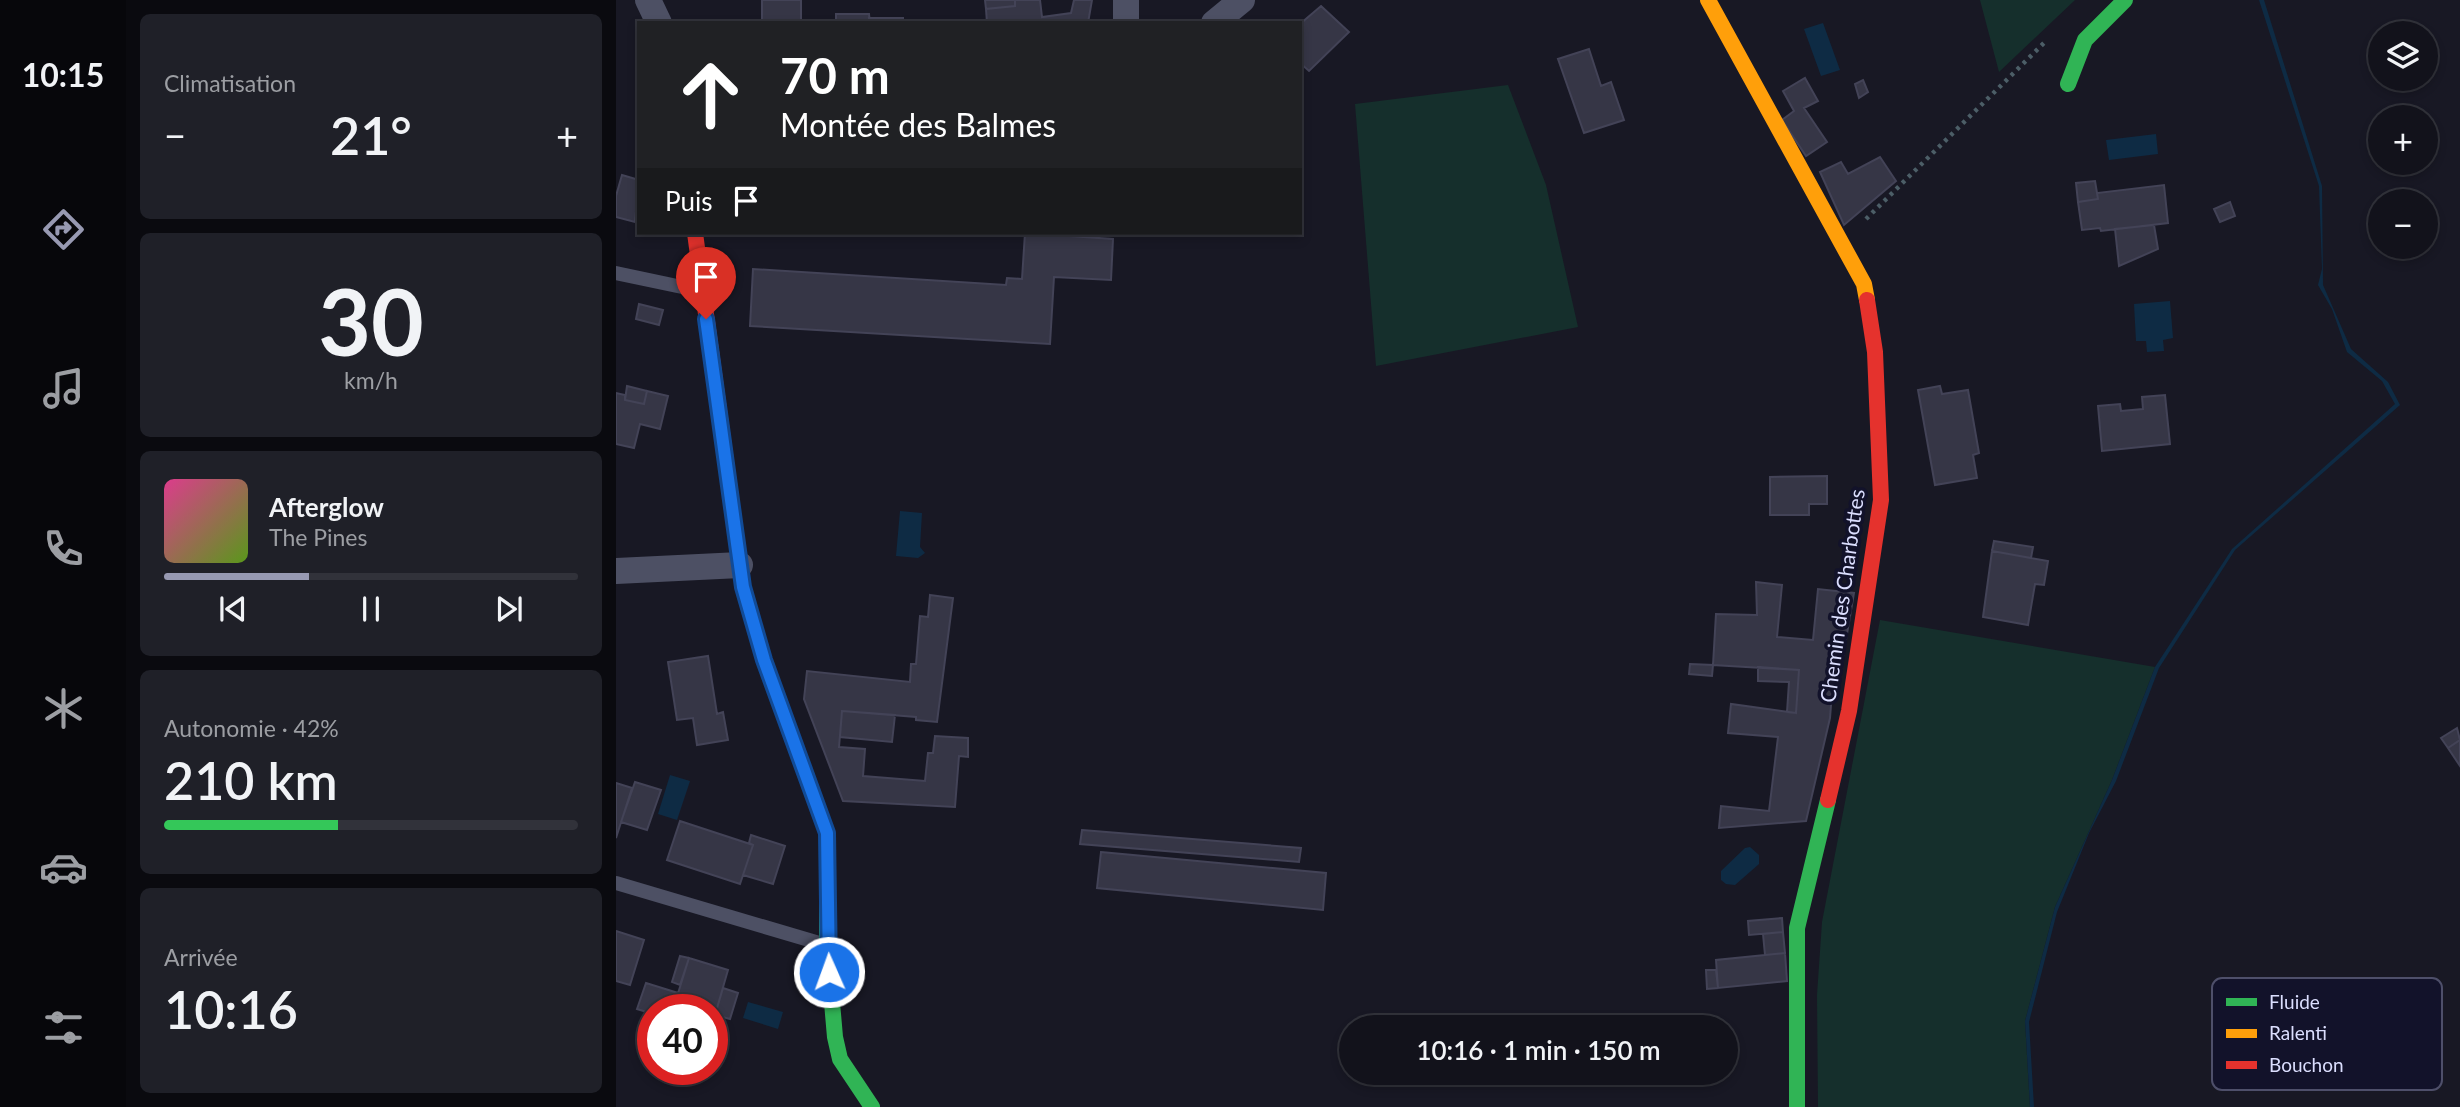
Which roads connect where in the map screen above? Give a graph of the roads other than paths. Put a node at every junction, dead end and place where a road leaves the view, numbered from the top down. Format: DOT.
graph roads {
  1 [pos="648,0"];
  2 [pos="1126,0"];
  3 [pos="1242,0"];
  4 [pos="1708,0"];
  5 [pos="2125,0"];
  6 [pos="658,21"];
  7 [pos="1126,21"];
  8 [pos="1216,21"];
  9 [pos="2068,84"];
  10 [pos="695,235"];
  11 [pos="616,273"];
  12 [pos="703,291"];
  13 [pos="740,565"];
  14 [pos="616,571"];
  15 [pos="616,883"];
  16 [pos="827,945"];
  17 [pos="872,1107"];
  18 [pos="1797,1107"];
  1 -- 6 [label="street"];
  2 -- 7 [label="street"];
  3 -- 8 [label="street"];
  4 -- 18 [label="street, Chemin des Charbottes"];
  5 -- 9 [label="street"];
  10 -- 12 [label="street"];
  11 -- 12 [label="lane"];
  12 -- 13 [label="street"];
  13 -- 14 [label="street"];
  13 -- 16 [label="street"];
  15 -- 16 [label="lane"];
  16 -- 17 [label="street"];
}
